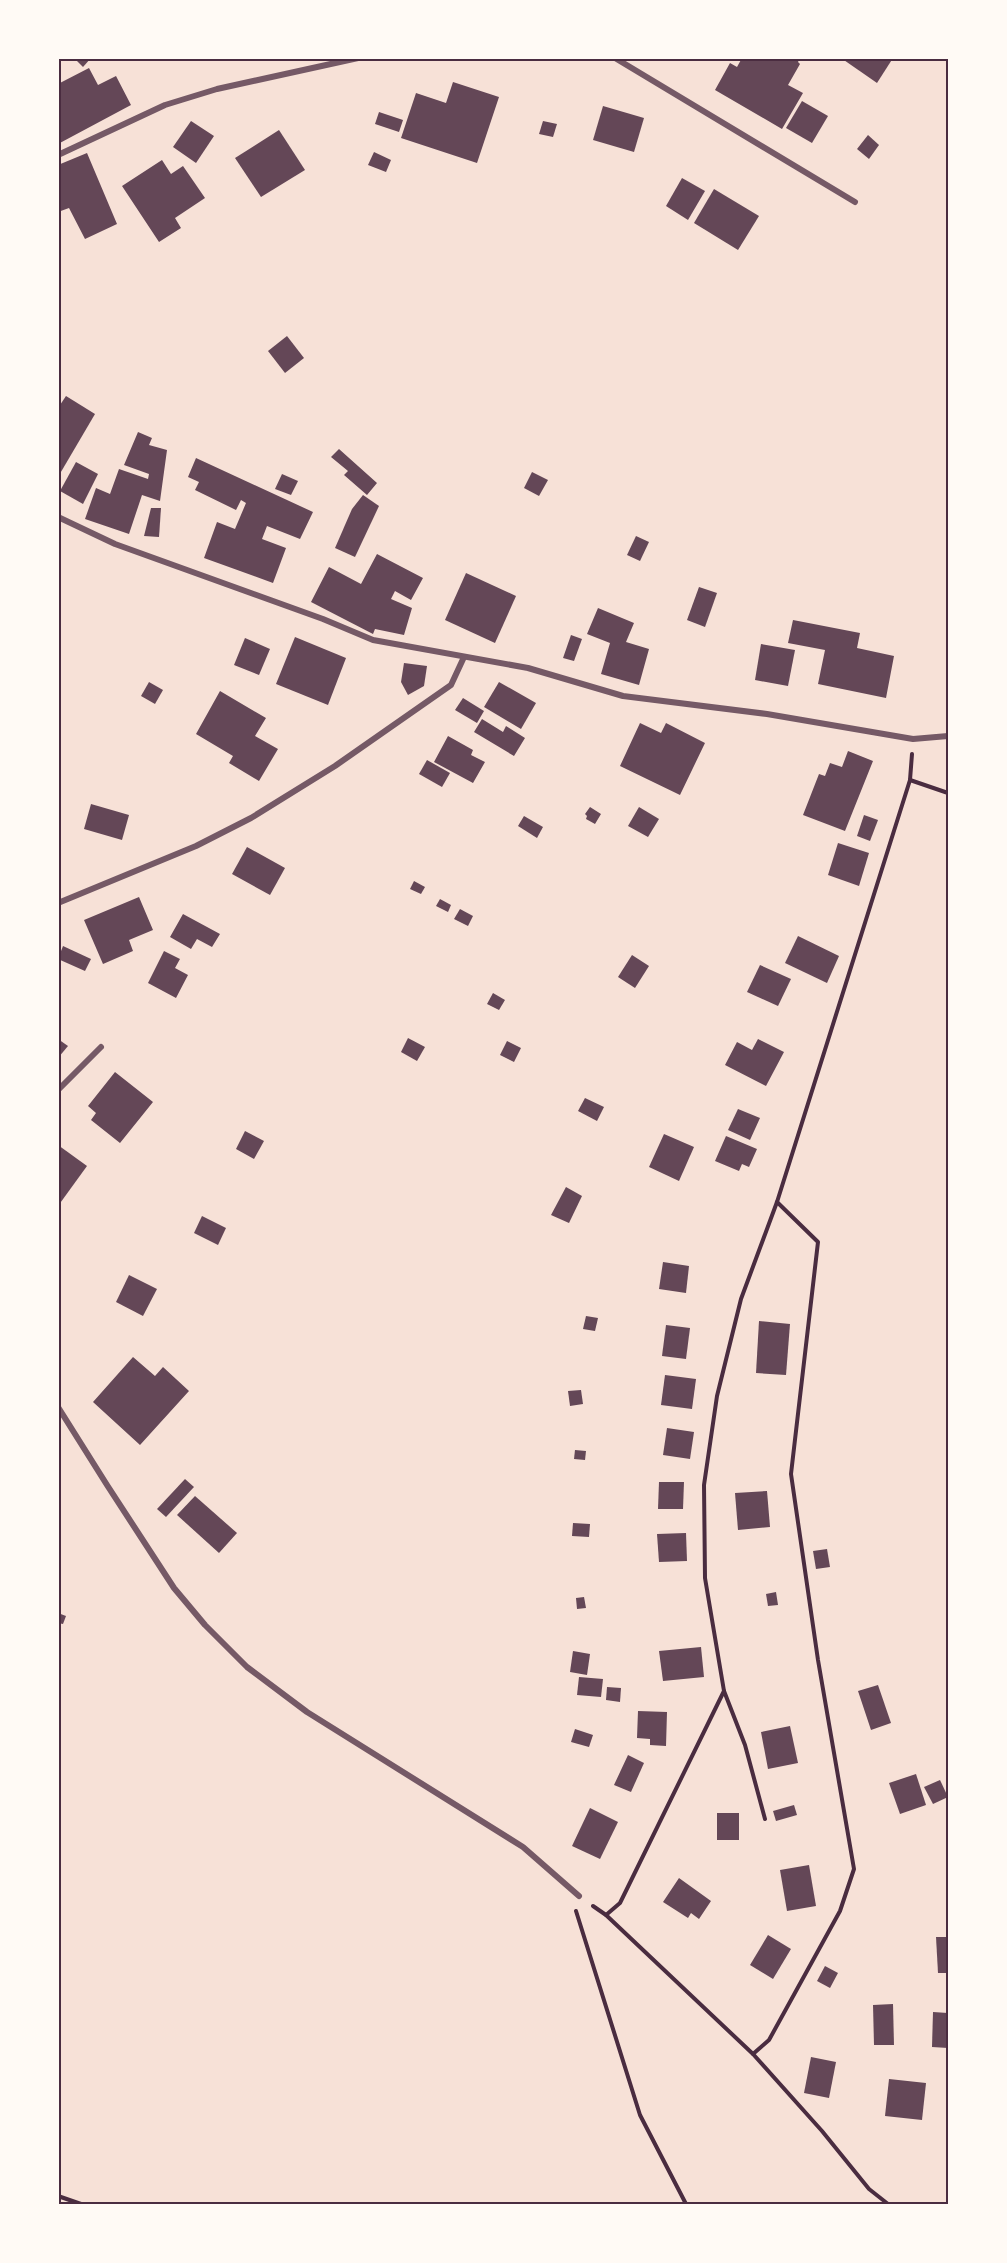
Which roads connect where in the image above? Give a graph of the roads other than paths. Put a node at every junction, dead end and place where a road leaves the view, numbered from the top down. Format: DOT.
graph roads {
  1 [pos="358,58"];
  2 [pos="615,58"];
  3 [pos="58,155"];
  4 [pos="855,202"];
  5 [pos="58,517"];
  6 [pos="464,657"];
  7 [pos="948,736"];
  8 [pos="58,903"];
  9 [pos="101,1047"];
  10 [pos="58,1090"];
  11 [pos="58,1407"];
  12 [pos="579,1896"];
  1 -- 3 [label="street"];
  2 -- 4 [label="street"];
  5 -- 6 [label="street"];
  6 -- 7 [label="street"];
  6 -- 8 [label="street"];
  9 -- 10 [label="street"];
  11 -- 12 [label="street"];
}
